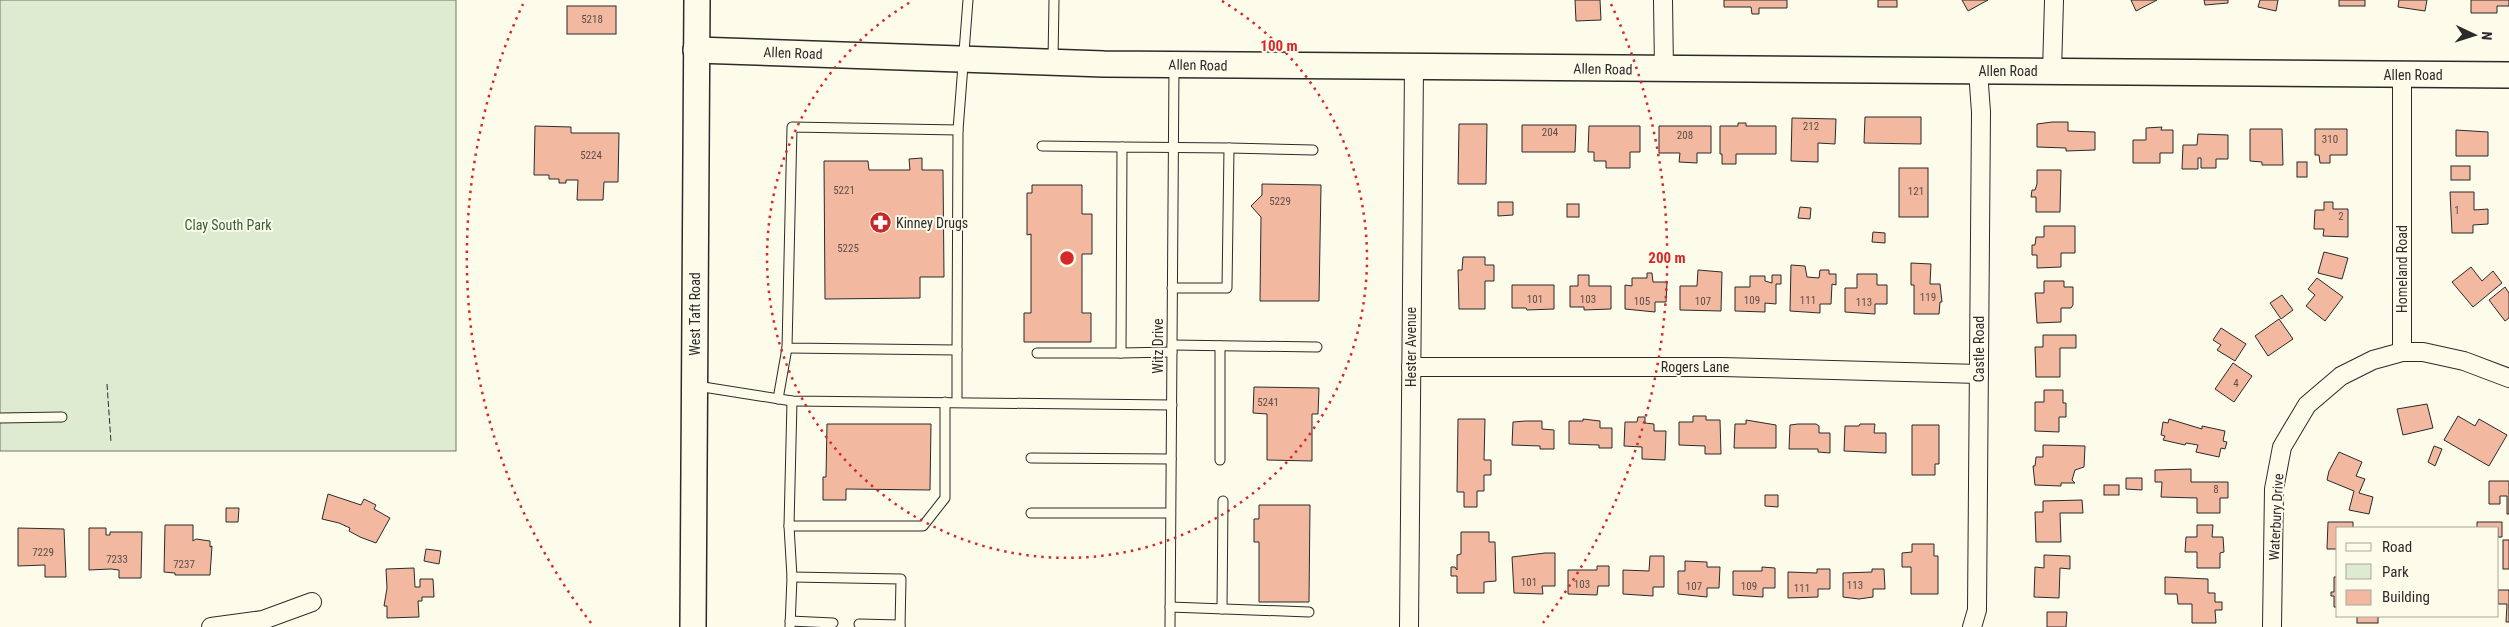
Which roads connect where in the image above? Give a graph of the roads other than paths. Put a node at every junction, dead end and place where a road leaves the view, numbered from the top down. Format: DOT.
graph roads {
  1 [pos="697,0"];
  2 [pos="968,0"];
  3 [pos="1054,0"];
  4 [pos="1664,0"];
  5 [pos="2054,0"];
  6 [pos="696,50"];
  7 [pos="964,59"];
  8 [pos="1052,62"];
  9 [pos="1174,65"];
  10 [pos="1414,67"];
  11 [pos="1664,70"];
  12 [pos="1978,71"];
  13 [pos="2052,72"];
  14 [pos="2402,74"];
  15 [pos="2509,75"];
  16 [pos="958,130"];
  17 [pos="1042,146"];
  18 [pos="1122,146"];
  19 [pos="1174,147"];
  20 [pos="1229,148"];
  21 [pos="1313,150"];
  22 [pos="1172,288"];
  23 [pos="1220,346"];
  24 [pos="1317,347"];
  25 [pos="787,348"];
  26 [pos="1172,349"];
  27 [pos="956,350"];
  28 [pos="1037,352"];
  29 [pos="2402,352"];
  30 [pos="1121,353"];
  31 [pos="1411,367"];
  32 [pos="1979,374"];
  33 [pos="2509,378"];
  34 [pos="694,386"];
  35 [pos="778,399"];
  36 [pos="792,401"];
  37 [pos="945,402"];
  38 [pos="957,402"];
  39 [pos="1172,405"];
  40 [pos="62,417"];
  41 [pos="0,418"];
  42 [pos="1030,458"];
  43 [pos="1171,459"];
  44 [pos="1220,460"];
  45 [pos="1223,501"];
  46 [pos="1031,513"];
  47 [pos="1170,513"];
  48 [pos="789,526"];
  49 [pos="792,577"];
  50 [pos="312,602"];
  51 [pos="1170,607"];
  52 [pos="1222,609"];
  53 [pos="1309,612"];
  54 [pos="833,623"];
  55 [pos="790,624"];
  56 [pos="859,624"];
  57 [pos="900,626"];
  58 [pos="211,627"];
  59 [pos="692,627"];
  60 [pos="1170,627"];
  61 [pos="1410,627"];
  62 [pos="1972,627"];
  63 [pos="2272,627"];
  1 -- 6 [label="street, West Taft Road"];
  2 -- 7 [label="lane"];
  3 -- 8 [label="lane"];
  4 -- 11 [label="street"];
  5 -- 13 [label="street"];
  6 -- 7 [label="street, Allen Road"];
  6 -- 34 [label="street, West Taft Road"];
  7 -- 8 [label="street, Allen Road"];
  7 -- 16 [label="lane"];
  8 -- 9 [label="street, Allen Road"];
  9 -- 10 [label="street, Allen Road"];
  9 -- 19 [label="lane, Witz Drive"];
  10 -- 11 [label="street, Allen Road"];
  10 -- 31 [label="street, Hester Avenue"];
  11 -- 12 [label="street, Allen Road"];
  12 -- 13 [label="street, Allen Road"];
  12 -- 32 [label="street, Castle Road"];
  13 -- 14 [label="street, Allen Road"];
  14 -- 15 [label="street, Allen Road"];
  14 -- 29 [label="street, Homeland Road"];
  16 -- 25 [label="lane"];
  16 -- 27 [label="lane"];
  17 -- 18 [label="lane"];
  18 -- 19 [label="lane"];
  18 -- 30 [label="lane"];
  19 -- 20 [label="lane"];
  19 -- 22 [label="lane, Witz Drive"];
  20 -- 21 [label="lane"];
  20 -- 22 [label="lane"];
  22 -- 26 [label="lane, Witz Drive"];
  23 -- 24 [label="lane"];
  23 -- 26 [label="lane"];
  23 -- 44 [label="lane"];
  25 -- 27 [label="lane"];
  25 -- 35 [label="lane"];
  26 -- 30 [label="lane"];
  26 -- 39 [label="lane, Witz Drive"];
  27 -- 38 [label="lane"];
  28 -- 30 [label="lane"];
  29 -- 33 [label="street"];
  29 -- 63 [label="street, Waterbury Drive"];
  31 -- 32 [label="street, Rogers Lane"];
  31 -- 61 [label="street, Hester Avenue"];
  32 -- 62 [label="street, Castle Road"];
  34 -- 35 [label="lane"];
  34 -- 59 [label="street, West Taft Road"];
  35 -- 36 [label="lane"];
  36 -- 37 [label="lane"];
  36 -- 48 [label="lane"];
  37 -- 38 [label="lane"];
  37 -- 48 [label="lane"];
  38 -- 39 [label="lane"];
  39 -- 43 [label="lane, Witz Drive"];
  40 -- 41 [label="lane"];
  42 -- 43 [label="lane"];
  43 -- 47 [label="lane, Witz Drive"];
  45 -- 52 [label="lane"];
  46 -- 47 [label="lane"];
  47 -- 51 [label="lane, Witz Drive"];
  48 -- 49 [label="lane"];
  49 -- 55 [label="lane"];
  49 -- 57 [label="lane"];
  50 -- 58 [label="street"];
  51 -- 52 [label="lane"];
  51 -- 60 [label="lane, Witz Drive"];
  52 -- 53 [label="lane"];
  54 -- 55 [label="lane"];
  56 -- 57 [label="lane"];
}
